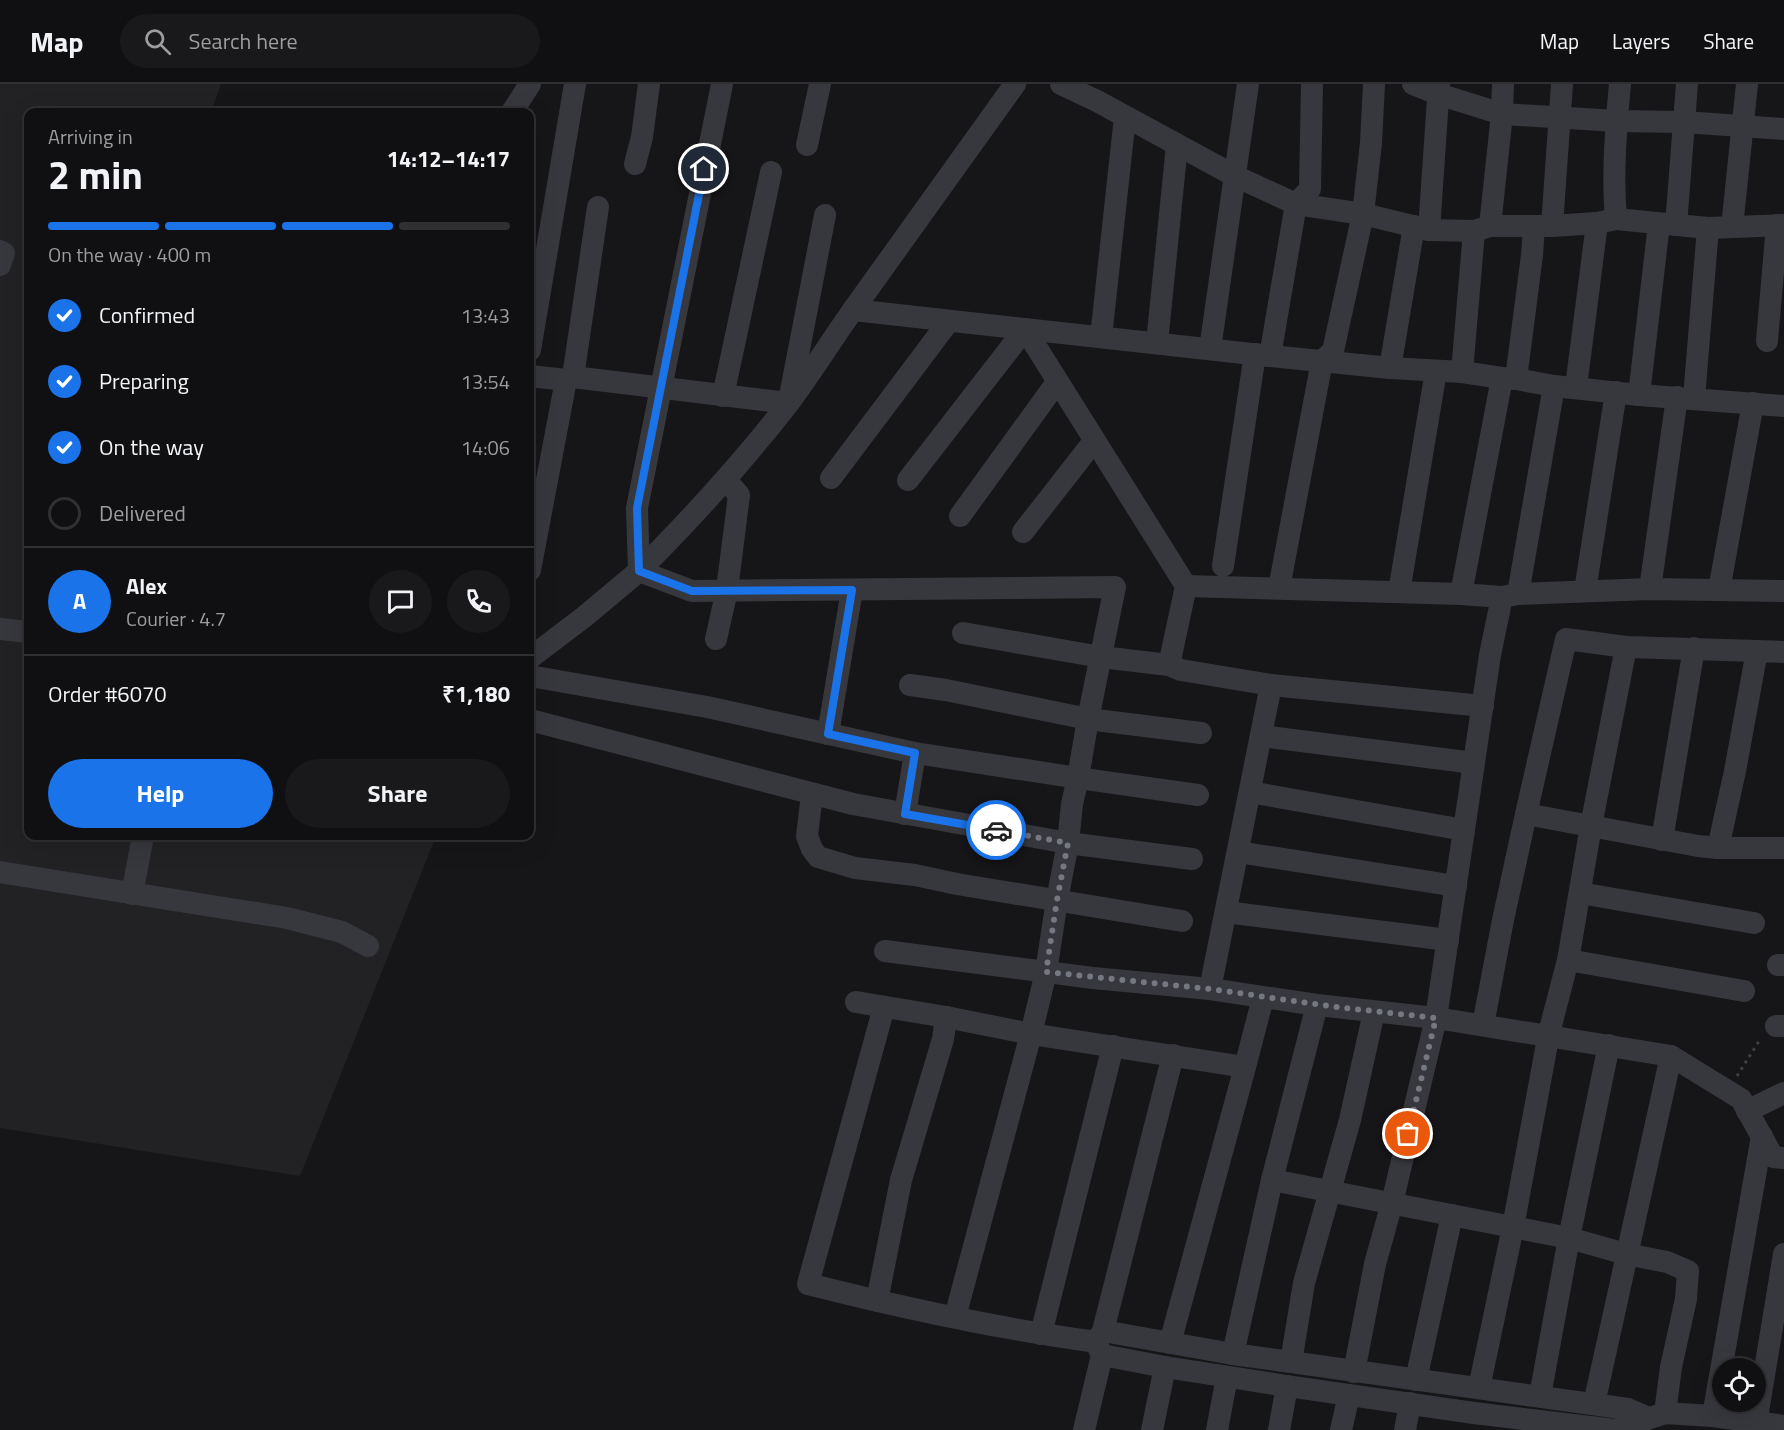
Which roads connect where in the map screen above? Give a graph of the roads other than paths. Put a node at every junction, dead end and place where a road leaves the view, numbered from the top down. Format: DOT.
graph roads {
  1 [pos="530,84"];
  2 [pos="575,84"];
  3 [pos="650,84"];
  4 [pos="722,84"];
  5 [pos="820,84"];
  6 [pos="1015,84"];
  7 [pos="1061,84"];
  8 [pos="1248,84"];
  9 [pos="1312,84"];
  10 [pos="1374,84"];
  11 [pos="1413,84"];
  12 [pos="1503,84"];
  13 [pos="1562,84"];
  14 [pos="1620,84"];
  15 [pos="1687,84"];
  16 [pos="1747,84"];
  17 [pos="1438,89"];
  18 [pos="1103,93"];
  19 [pos="515,108"];
  20 [pos="1502,114"];
  21 [pos="1125,117"];
  22 [pos="1559,117"];
  23 [pos="1616,121"];
  24 [pos="1684,122"];
  25 [pos="1743,127"];
  26 [pos="1784,129"];
  27 [pos="807,145"];
  28 [pos="1177,145"];
  29 [pos="635,164"];
  30 [pos="771,172"];
  31 [pos="1235,176"];
  32 [pos="1296,204"];
  33 [pos="598,207"];
  34 [pos="1363,214"];
  35 [pos="825,216"];
  36 [pos="1606,221"];
  37 [pos="1668,224"];
  38 [pos="1781,225"];
  39 [pos="1543,226"];
  40 [pos="1732,227"];
  41 [pos="1421,228"];
  42 [pos="1482,228"];
  43 [pos="1708,228"];
  44 [pos="0,251"];
  45 [pos="0,266"];
  46 [pos="853,310"];
  47 [pos="949,321"];
  48 [pos="534,326"];
  49 [pos="1025,329"];
  50 [pos="1101,337"];
  51 [pos="1767,341"];
  52 [pos="1157,343"];
  53 [pos="1210,349"];
  54 [pos="1262,355"];
  55 [pos="1322,361"];
  56 [pos="1390,368"];
  57 [pos="1436,371"];
  58 [pos="1462,372"];
  59 [pos="534,376"];
  60 [pos="1509,378"];
  61 [pos="569,379"];
  62 [pos="1057,382"];
  63 [pos="1554,386"];
  64 [pos="1576,387"];
  65 [pos="660,388"];
  66 [pos="1616,392"];
  67 [pos="1639,394"];
  68 [pos="723,396"];
  69 [pos="1686,398"];
  70 [pos="788,403"];
  71 [pos="1753,403"];
  72 [pos="1784,406"];
  73 [pos="1095,441"];
  74 [pos="831,478"];
  75 [pos="726,480"];
  76 [pos="908,480"];
  77 [pos="960,516"];
  78 [pos="1023,532"];
  79 [pos="534,550"];
  80 [pos="1223,566"];
  81 [pos="639,571"];
  82 [pos="1186,586"];
  83 [pos="1279,588"];
  84 [pos="1650,589"];
  85 [pos="727,590"];
  86 [pos="852,590"];
  87 [pos="1719,590"];
  88 [pos="1585,591"];
  89 [pos="1784,591"];
  90 [pos="1399,592"];
  91 [pos="1461,594"];
  92 [pos="1510,595"];
  93 [pos="0,629"];
  94 [pos="24,632"];
  95 [pos="963,633"];
  96 [pos="716,639"];
  97 [pos="1626,647"];
  98 [pos="1694,648"];
  99 [pos="1757,651"];
  100 [pos="1784,652"];
  101 [pos="534,655"];
  102 [pos="1101,657"];
  103 [pos="1168,664"];
  104 [pos="534,677"];
  105 [pos="910,685"];
  106 [pos="1271,685"];
  107 [pos="1483,706"];
  108 [pos="1088,719"];
  109 [pos="534,721"];
  110 [pos="1201,733"];
  111 [pos="828,734"];
  112 [pos="1261,736"];
  113 [pos="915,753"];
  114 [pos="1474,764"];
  115 [pos="1078,778"];
  116 [pos="1250,792"];
  117 [pos="812,794"];
  118 [pos="1197,795"];
  119 [pos="905,814"];
  120 [pos="1526,814"];
  121 [pos="1591,826"];
  122 [pos="1464,830"];
  123 [pos="142,840"];
  124 [pos="1662,840"];
  125 [pos="1068,843"];
  126 [pos="1718,848"];
  127 [pos="1784,848"];
  128 [pos="1238,852"];
  129 [pos="1192,859"];
  130 [pos="0,872"];
  131 [pos="1456,886"];
  132 [pos="1580,893"];
  133 [pos="132,894"];
  134 [pos="1057,900"];
  135 [pos="1226,912"];
  136 [pos="1182,921"];
  137 [pos="1754,923"];
  138 [pos="1448,940"];
  139 [pos="368,946"];
  140 [pos="885,951"];
  141 [pos="1568,960"];
  142 [pos="1046,972"];
  143 [pos="1210,989"];
  144 [pos="1744,991"];
  145 [pos="1263,998"];
  146 [pos="856,1002"];
  147 [pos="1317,1005"];
  148 [pos="884,1007"];
  149 [pos="1374,1012"];
  150 [pos="946,1017"];
  151 [pos="1436,1018"];
  152 [pos="1483,1025"];
  153 [pos="1031,1034"];
  154 [pos="1549,1036"];
  155 [pos="1113,1046"];
  156 [pos="1609,1046"];
  157 [pos="1173,1055"];
  158 [pos="1671,1056"];
  159 [pos="1245,1067"];
  160 [pos="1784,1093"];
  161 [pos="1747,1111"];
  162 [pos="1762,1136"];
  163 [pos="1784,1158"];
  164 [pos="1272,1180"];
  165 [pos="1329,1192"];
  166 [pos="1392,1203"];
  167 [pos="1452,1215"];
  168 [pos="1514,1227"];
  169 [pos="1569,1239"];
  170 [pos="1626,1254"];
  171 [pos="1784,1254"];
  172 [pos="877,1301"];
  173 [pos="955,1317"];
  174 [pos="1041,1335"];
  175 [pos="1101,1343"];
  176 [pos="1170,1344"];
  177 [pos="1233,1354"];
  178 [pos="1291,1362"];
  179 [pos="1165,1367"];
  180 [pos="1354,1372"];
  181 [pos="1227,1377"];
  182 [pos="1416,1380"];
  183 [pos="1287,1386"];
  184 [pos="1479,1388"];
  185 [pos="1349,1395"];
  186 [pos="1540,1396"];
  187 [pos="1410,1403"];
  188 [pos="1594,1404"];
  189 [pos="1657,1416"];
  190 [pos="1701,1420"];
  191 [pos="1472,1422"];
  192 [pos="1534,1425"];
  193 [pos="1756,1426"];
  194 [pos="1784,1426"];
  195 [pos="1084,1430"];
  196 [pos="1152,1430"];
  197 [pos="1217,1430"];
  198 [pos="1279,1430"];
  199 [pos="1341,1430"];
  200 [pos="1405,1430"];
  201 [pos="1615,1430"];
  1 -- 19 [label="street"];
  2 -- 48 [label="street"];
  3 -- 29 [label="street"];
  4 -- 65 [label="street"];
  5 -- 27 [label="street"];
  6 -- 46 [label="street"];
  7 -- 18 [label="street"];
  8 -- 31 [label="street"];
  9 -- 32 [label="street"];
  10 -- 34 [label="street"];
  11 -- 17 [label="street"];
  12 -- 20 [label="street"];
  13 -- 22 [label="street"];
  14 -- 23 [label="street"];
  15 -- 24 [label="street"];
  16 -- 25 [label="street"];
  17 -- 20 [label="street"];
  17 -- 41 [label="street"];
  18 -- 21 [label="street"];
  20 -- 22 [label="street"];
  20 -- 42 [label="street"];
  21 -- 28 [label="street"];
  21 -- 50 [label="street"];
  22 -- 23 [label="street"];
  22 -- 39 [label="street"];
  23 -- 24 [label="street"];
  23 -- 36 [label="street"];
  24 -- 25 [label="street"];
  24 -- 37 [label="street"];
  25 -- 26 [label="street"];
  25 -- 40 [label="street"];
  28 -- 31 [label="street"];
  28 -- 52 [label="street"];
  30 -- 68 [label="street"];
  31 -- 32 [label="street"];
  31 -- 53 [label="street"];
  32 -- 34 [label="street"];
  32 -- 54 [label="street"];
  33 -- 61 [label="street"];
  34 -- 41 [label="street"];
  34 -- 55 [label="street"];
  35 -- 70 [label="street"];
  36 -- 37 [label="street"];
  36 -- 39 [label="street"];
  36 -- 64 [label="street"];
  37 -- 43 [label="street"];
  37 -- 67 [label="street"];
  38 -- 40 [label="street"];
  38 -- 51 [label="street"];
  39 -- 42 [label="street"];
  39 -- 60 [label="street"];
  40 -- 43 [label="street"];
  41 -- 42 [label="street"];
  41 -- 56 [label="street"];
  42 -- 58 [label="street"];
  43 -- 69 [label="street"];
  44 -- 45 [label="street"];
  46 -- 47 [label="street"];
  46 -- 70 [label="street"];
  47 -- 49 [label="street"];
  47 -- 74 [label="street"];
  49 -- 50 [label="street"];
  49 -- 62 [label="street"];
  49 -- 76 [label="street"];
  50 -- 52 [label="street"];
  52 -- 53 [label="street"];
  53 -- 54 [label="street"];
  54 -- 55 [label="street"];
  54 -- 80 [label="street"];
  55 -- 56 [label="street"];
  55 -- 83 [label="street"];
  56 -- 57 [label="street"];
  57 -- 58 [label="street"];
  57 -- 90 [label="street"];
  58 -- 60 [label="street"];
  59 -- 61 [label="street"];
  60 -- 63 [label="street"];
  60 -- 91 [label="street"];
  61 -- 65 [label="street"];
  61 -- 79 [label="street"];
  62 -- 73 [label="street"];
  62 -- 77 [label="street"];
  63 -- 64 [label="street"];
  63 -- 92 [label="street"];
  64 -- 66 [label="street"];
  65 -- 68 [label="street"];
  65 -- 81 [label="street"];
  66 -- 67 [label="street"];
  66 -- 88 [label="street"];
  67 -- 69 [label="street"];
  68 -- 70 [label="street"];
  69 -- 71 [label="street"];
  69 -- 84 [label="street"];
  70 -- 75 [label="street"];
  71 -- 72 [label="street"];
  71 -- 87 [label="street"];
  73 -- 78 [label="street"];
  73 -- 82 [label="street"];
  75 -- 81 [label="street"];
  75 -- 85 [label="street"];
  81 -- 85 [label="street"];
  81 -- 101 [label="street"];
  82 -- 83 [label="street"];
  82 -- 103 [label="street"];
  83 -- 90 [label="street"];
  84 -- 87 [label="street"];
  84 -- 88 [label="street"];
  85 -- 86 [label="street"];
  85 -- 96 [label="street"];
  86 -- 102 [label="street"];
  86 -- 111 [label="street"];
  87 -- 89 [label="street"];
  88 -- 92 [label="street"];
  90 -- 91 [label="street"];
  91 -- 92 [label="street"];
  92 -- 107 [label="street"];
  93 -- 94 [label="street"];
  95 -- 102 [label="street"];
  97 -- 98 [label="street"];
  97 -- 120 [label="street"];
  97 -- 121 [label="street"];
  98 -- 99 [label="street"];
  98 -- 124 [label="street"];
  99 -- 100 [label="street"];
  99 -- 126 [label="street"];
  102 -- 103 [label="street"];
  102 -- 108 [label="street"];
  103 -- 106 [label="street"];
  104 -- 111 [label="street"];
  105 -- 108 [label="street"];
  106 -- 107 [label="street"];
  106 -- 112 [label="street"];
  107 -- 114 [label="street"];
  108 -- 110 [label="street"];
  108 -- 115 [label="street"];
  109 -- 117 [label="street"];
  111 -- 113 [label="street"];
  112 -- 114 [label="street"];
  112 -- 116 [label="street"];
  113 -- 115 [label="street"];
  113 -- 119 [label="street"];
  114 -- 122 [label="street"];
  115 -- 118 [label="street"];
  115 -- 125 [label="street"];
  116 -- 122 [label="street"];
  116 -- 128 [label="street"];
  117 -- 119 [label="street"];
  117 -- 134 [label="street"];
  119 -- 125 [label="street"];
  120 -- 121 [label="street"];
  120 -- 152 [label="street"];
  121 -- 124 [label="street"];
  121 -- 132 [label="street"];
  122 -- 131 [label="street"];
  123 -- 133 [label="street"];
  124 -- 126 [label="street"];
  125 -- 129 [label="street"];
  125 -- 134 [label="street"];
  126 -- 127 [label="street"];
  128 -- 131 [label="street"];
  128 -- 135 [label="street"];
  130 -- 133 [label="street"];
  131 -- 138 [label="street"];
  132 -- 137 [label="street"];
  132 -- 141 [label="street"];
  133 -- 139 [label="street"];
  134 -- 136 [label="street"];
  134 -- 142 [label="street"];
  135 -- 138 [label="street"];
  135 -- 143 [label="street"];
  138 -- 151 [label="street"];
  140 -- 142 [label="street"];
  141 -- 144 [label="street"];
  141 -- 154 [label="street"];
  142 -- 143 [label="street"];
  142 -- 153 [label="street"];
  143 -- 145 [label="street"];
  145 -- 147 [label="street"];
  145 -- 159 [label="street"];
  146 -- 148 [label="street"];
  147 -- 149 [label="street"];
  147 -- 164 [label="street"];
  148 -- 150 [label="street"];
  148 -- 172 [label="street"];
  149 -- 151 [label="street"];
  149 -- 165 [label="street"];
  150 -- 153 [label="street"];
  150 -- 172 [label="street"];
  151 -- 152 [label="street"];
  151 -- 166 [label="street"];
  152 -- 154 [label="street"];
  153 -- 155 [label="street"];
  153 -- 173 [label="street"];
  154 -- 156 [label="street"];
  154 -- 168 [label="street"];
  155 -- 157 [label="street"];
  155 -- 174 [label="street"];
  156 -- 158 [label="street"];
  156 -- 169 [label="street"];
  157 -- 159 [label="street"];
  157 -- 175 [label="street"];
  158 -- 161 [label="street"];
  158 -- 170 [label="street"];
  159 -- 176 [label="street"];
  160 -- 161 [label="street"];
  161 -- 162 [label="street"];
  162 -- 163 [label="street"];
  162 -- 190 [label="street"];
  164 -- 165 [label="street"];
  164 -- 177 [label="street"];
  165 -- 166 [label="street"];
  165 -- 178 [label="street"];
  166 -- 167 [label="street"];
  166 -- 180 [label="street"];
  167 -- 168 [label="street"];
  167 -- 182 [label="street"];
  168 -- 169 [label="street"];
  168 -- 184 [label="street"];
  169 -- 170 [label="street"];
  169 -- 186 [label="street"];
  170 -- 188 [label="street"];
  170 -- 189 [label="street"];
  171 -- 193 [label="street"];
  172 -- 173 [label="street"];
  173 -- 174 [label="street"];
  174 -- 175 [label="street"];
  175 -- 176 [label="street"];
  175 -- 179 [label="street"];
  175 -- 195 [label="street"];
  176 -- 177 [label="street"];
  177 -- 178 [label="street"];
  178 -- 180 [label="street"];
  179 -- 181 [label="street"];
  179 -- 196 [label="street"];
  180 -- 182 [label="street"];
  181 -- 183 [label="street"];
  181 -- 197 [label="street"];
  182 -- 184 [label="street"];
  183 -- 185 [label="street"];
  183 -- 198 [label="street"];
  184 -- 186 [label="street"];
  185 -- 187 [label="street"];
  185 -- 199 [label="street"];
  186 -- 188 [label="street"];
  187 -- 191 [label="street"];
  187 -- 200 [label="street"];
  188 -- 189 [label="street"];
  189 -- 190 [label="street"];
  189 -- 201 [label="street"];
  190 -- 193 [label="street"];
  191 -- 192 [label="street"];
  192 -- 201 [label="street"];
  193 -- 194 [label="street"];
}
